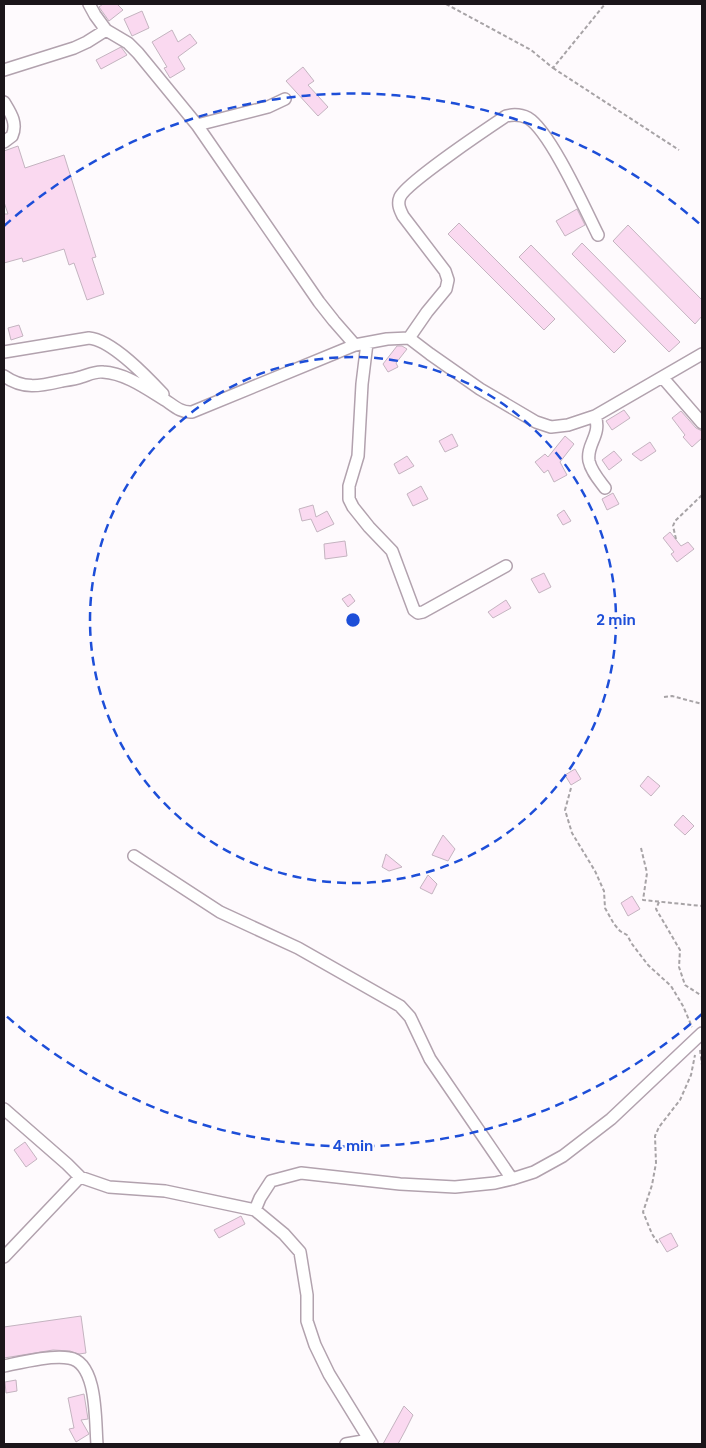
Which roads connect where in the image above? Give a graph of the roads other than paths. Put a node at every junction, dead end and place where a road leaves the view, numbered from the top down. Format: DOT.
graph roads {
  1 [pos="89,4"];
  2 [pos="106,30"];
  3 [pos="4,70"];
  4 [pos="285,99"];
  5 [pos="4,102"];
  6 [pos="197,125"];
  7 [pos="4,142"];
  8 [pos="598,235"];
  9 [pos="409,338"];
  10 [pos="361,344"];
  11 [pos="4,352"];
  12 [pos="702,354"];
  13 [pos="4,376"];
  14 [pos="663,378"];
  15 [pos="179,410"];
  16 [pos="595,416"];
  17 [pos="702,423"];
  18 [pos="605,488"];
  19 [pos="506,566"];
  20 [pos="134,856"];
  21 [pos="700,1035"];
  22 [pos="4,1109"];
  23 [pos="80,1177"];
  24 [pos="512,1180"];
  25 [pos="255,1210"];
  26 [pos="4,1257"];
  27 [pos="4,1366"];
  28 [pos="370,1442"];
  29 [pos="97,1444"];
  30 [pos="346,1444"];
  1 -- 2 [label="street"];
  2 -- 3 [label="street"];
  2 -- 6 [label="street"];
  4 -- 6 [label="street"];
  5 -- 7 [label="street"];
  6 -- 10 [label="street"];
  8 -- 9 [label="street"];
  9 -- 10 [label="street"];
  9 -- 16 [label="street"];
  10 -- 15 [label="street"];
  10 -- 19 [label="street"];
  11 -- 15 [label="street"];
  12 -- 14 [label="street"];
  13 -- 15 [label="street"];
  14 -- 16 [label="street"];
  14 -- 17 [label="street"];
  16 -- 18 [label="street"];
  20 -- 24 [label="street"];
  21 -- 24 [label="street"];
  22 -- 23 [label="street"];
  23 -- 25 [label="street"];
  23 -- 26 [label="street"];
  24 -- 25 [label="street"];
  25 -- 28 [label="street"];
  27 -- 29 [label="street"];
  28 -- 30 [label="street"];
}
